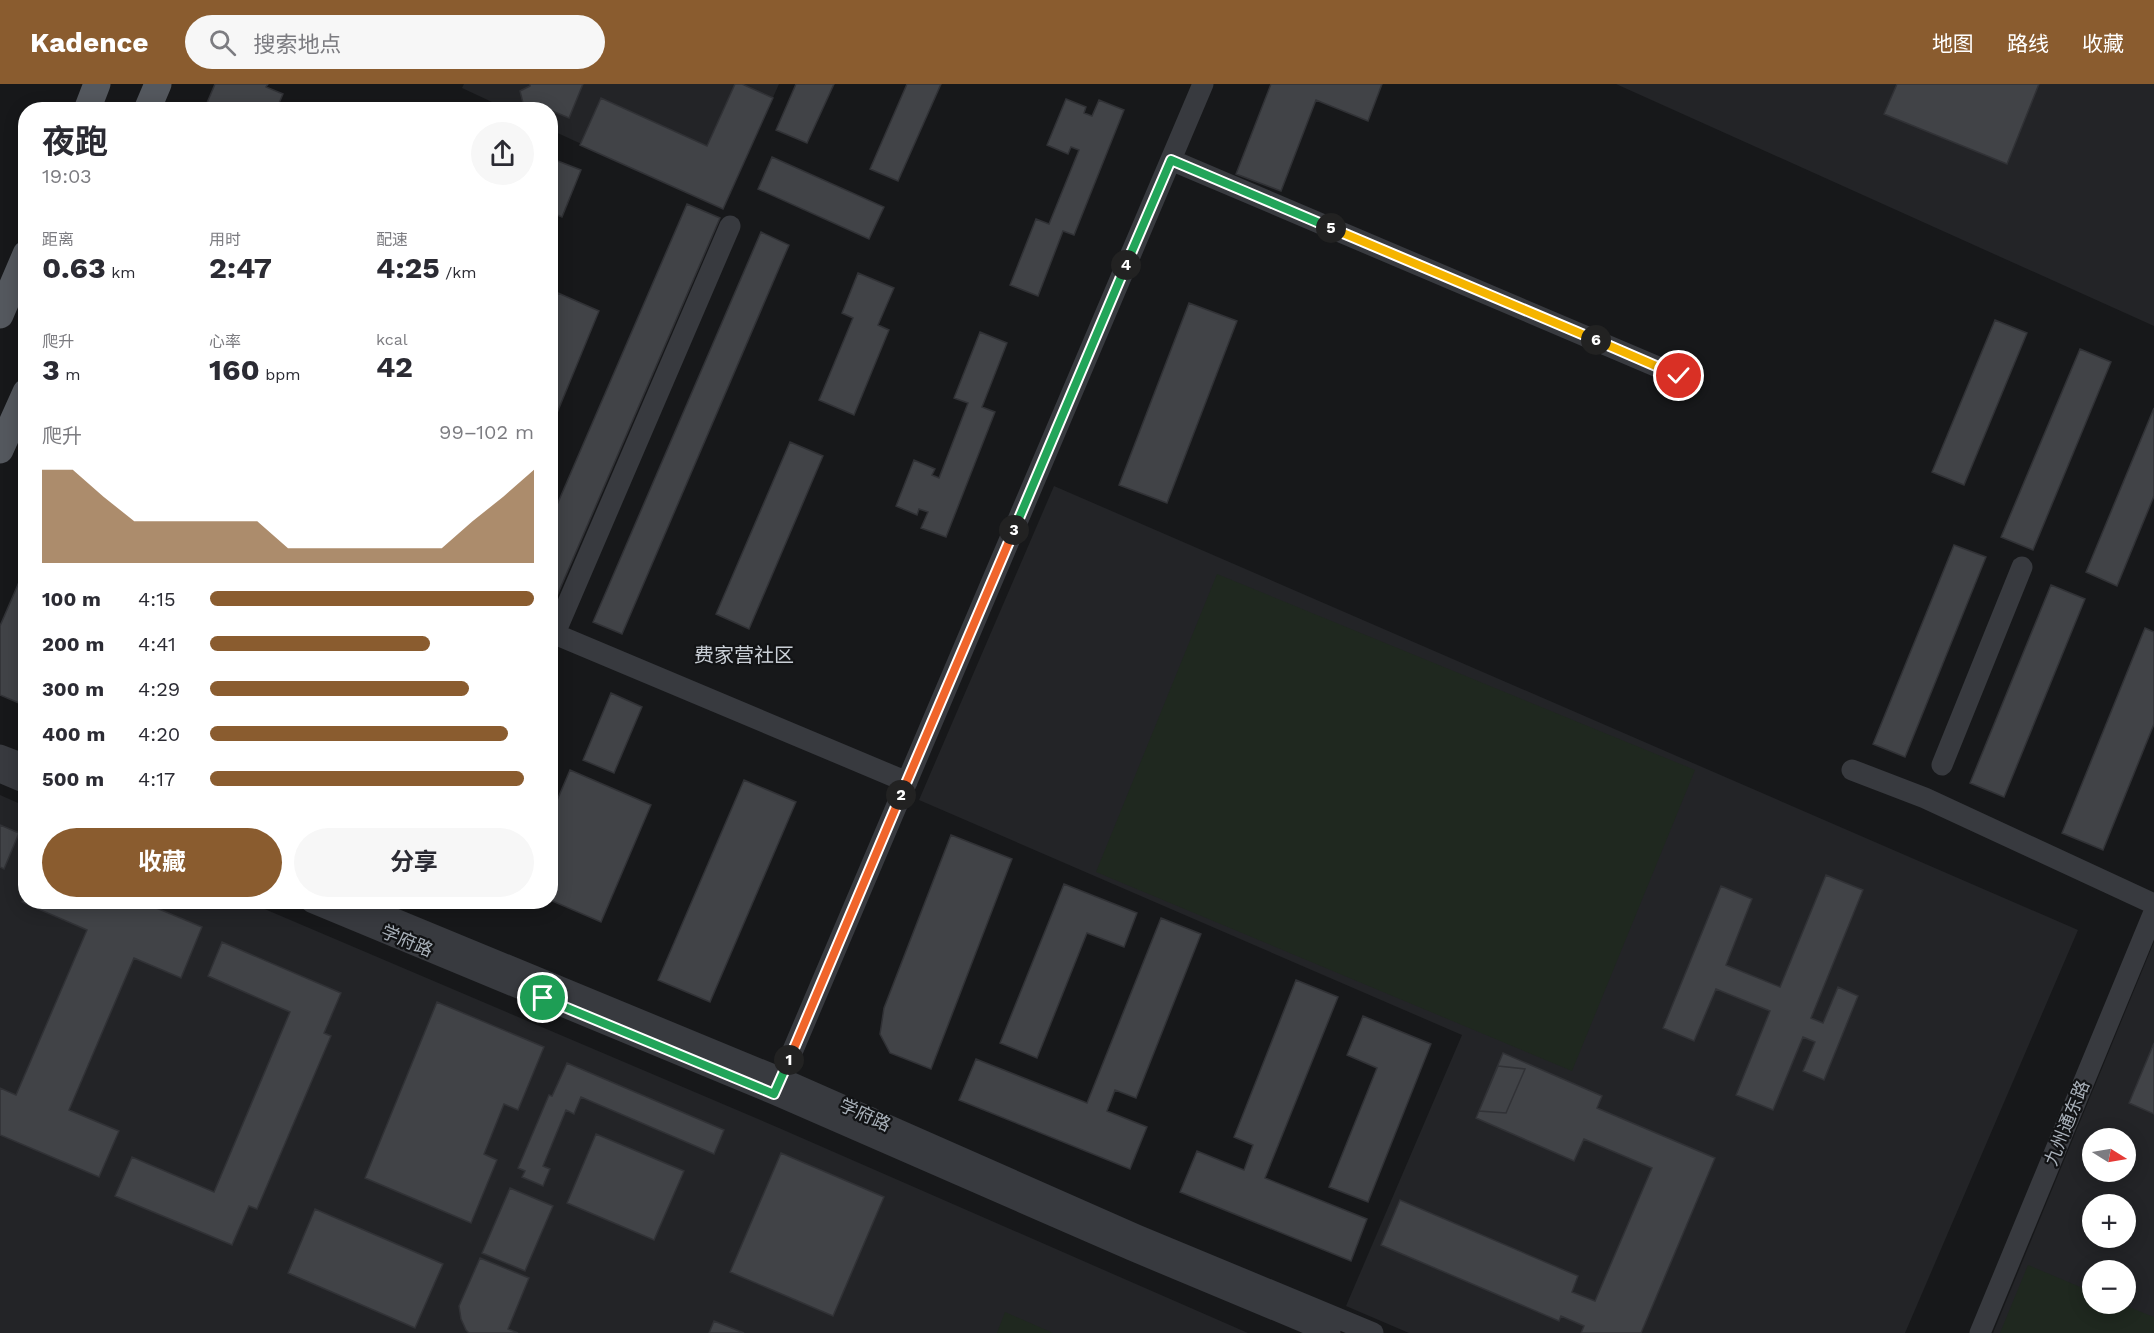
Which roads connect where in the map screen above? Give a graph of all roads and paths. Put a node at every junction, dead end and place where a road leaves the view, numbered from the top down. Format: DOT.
graph roads {
  1 [pos="97,84"];
  2 [pos="158,84"];
  3 [pos="1203,84"];
  4 [pos="90,102"];
  5 [pos="150,102"];
  6 [pos="1171,160"];
  7 [pos="730,226"];
  8 [pos="18,273"];
  9 [pos="0,315"];
  10 [pos="1679,376"];
  11 [pos="18,413"];
  12 [pos="0,450"];
  13 [pos="2022,567"];
  14 [pos="558,622"];
  15 [pos="558,635"];
  16 [pos="0,755"];
  17 [pos="18,762"];
  18 [pos="1942,765"];
  19 [pos="1852,770"];
  20 [pos="0,772"];
  21 [pos="18,780"];
  22 [pos="907,782"];
  23 [pos="2154,904"];
  24 [pos="329,909"];
  25 [pos="370,909"];
  26 [pos="2154,912"];
  27 [pos="778,1086"];
  28 [pos="1330,1333"];
  29 [pos="1373,1333"];
  30 [pos="1980,1333"];
  1 -- 4 [label="main road"];
  2 -- 5 [label="main road"];
  3 -- 6 [label="street"];
  6 -- 10 [label="street"];
  6 -- 22 [label="street"];
  7 -- 14 [label="street"];
  8 -- 9 [label="main road"];
  11 -- 12 [label="main road"];
  13 -- 18 [label="street"];
  15 -- 22 [label="street"];
  16 -- 17 [label="street"];
  19 -- 23 [label="street"];
  20 -- 21 [label="street"];
  22 -- 27 [label="street"];
  24 -- 27 [label="street, 学府路"];
  25 -- 27 [label="street, 学府路"];
  26 -- 30 [label="street, 九州通东路"];
  27 -- 28 [label="street, 学府路"];
  27 -- 29 [label="street, 学府路"];
}
